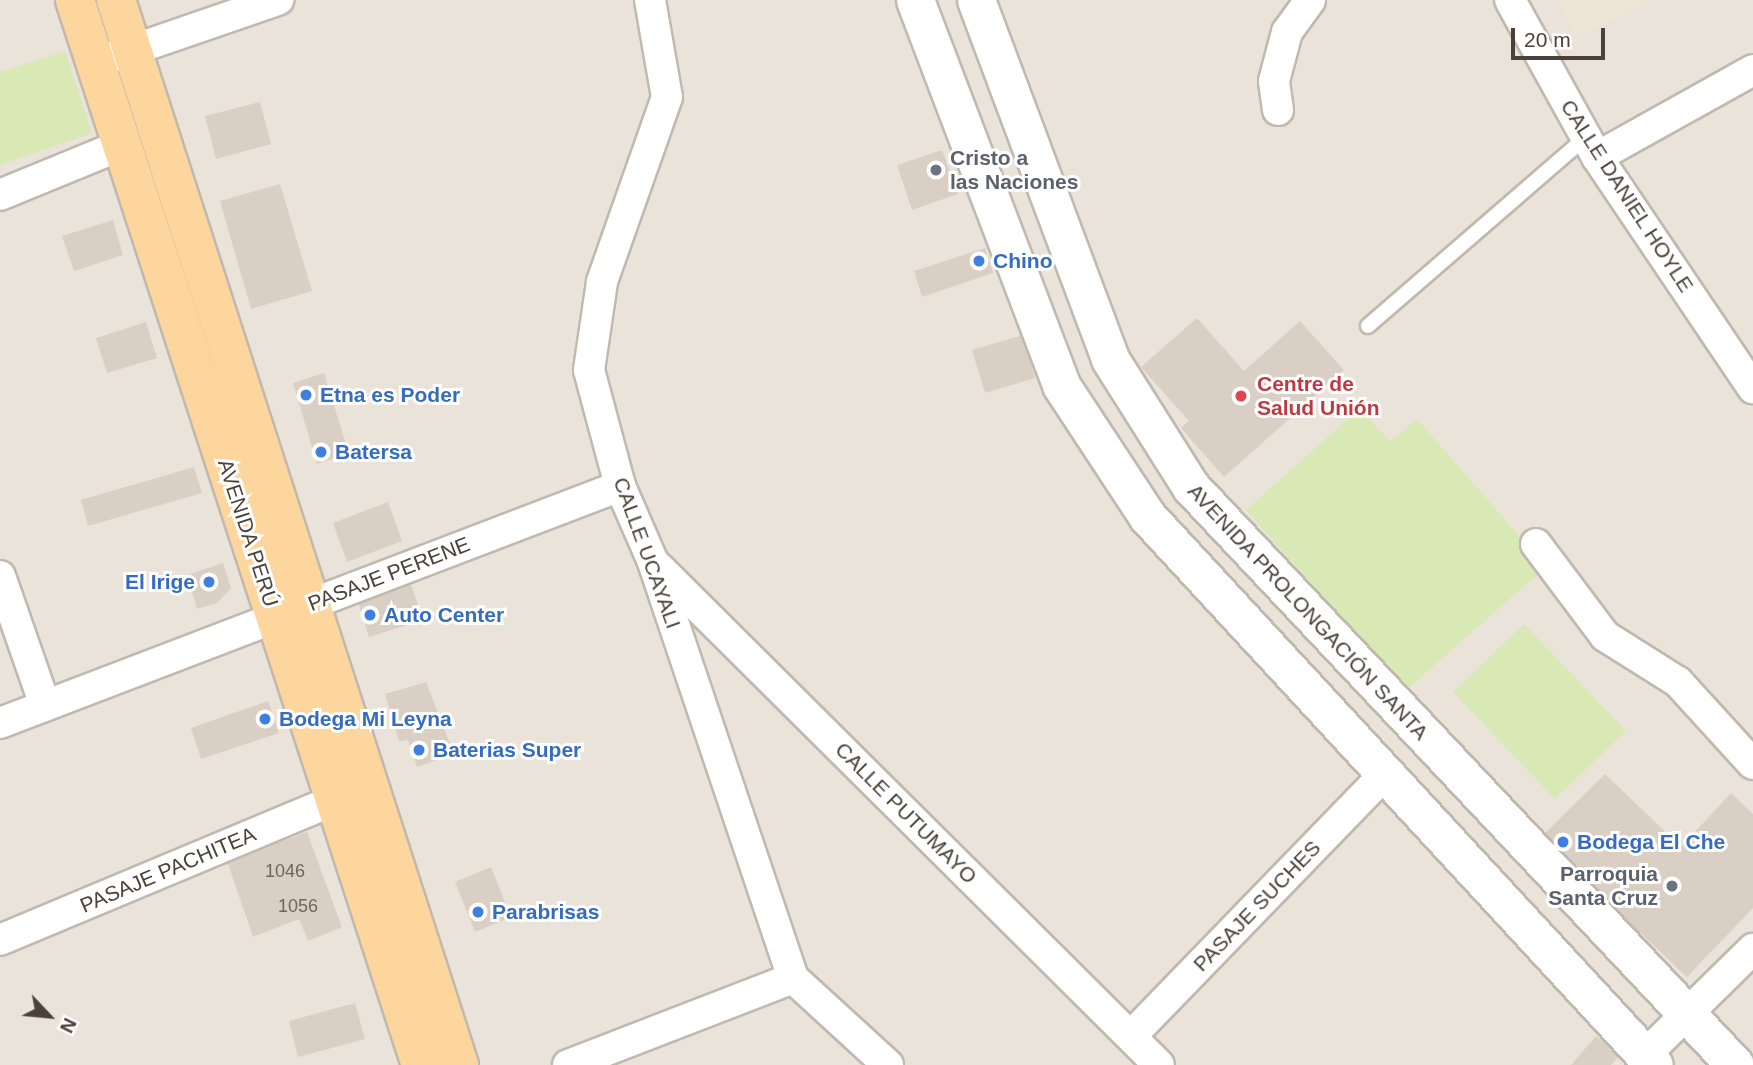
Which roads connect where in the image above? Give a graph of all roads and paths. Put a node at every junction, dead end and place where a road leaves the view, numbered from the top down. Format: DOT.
graph roads {
  1 [pos="75,0"];
  2 [pos="116,0"];
  3 [pos="278,0"];
  4 [pos="650,0"];
  5 [pos="915,0"];
  6 [pos="976,0"];
  7 [pos="1310,0"];
  8 [pos="1510,0"];
  9 [pos="132,50"];
  10 [pos="95,62"];
  11 [pos="1753,70"];
  12 [pos="1278,110"];
  13 [pos="122,145"];
  14 [pos="1591,147"];
  15 [pos="0,195"];
  16 [pos="1368,326"];
  17 [pos="1110,359"];
  18 [pos="1061,385"];
  19 [pos="1753,388"];
  20 [pos="620,486"];
  21 [pos="1536,544"];
  22 [pos="653,562"];
  23 [pos="0,576"];
  24 [pos="293,611"];
  25 [pos="45,705"];
  26 [pos="0,723"];
  27 [pos="1753,764"];
  28 [pos="1383,776"];
  29 [pos="335,800"];
  30 [pos="0,940"];
  31 [pos="1753,949"];
  32 [pos="793,978"];
  33 [pos="1687,1014"];
  34 [pos="1131,1036"];
  35 [pos="1649,1060"];
  36 [pos="421,1065"];
  37 [pos="459,1065"];
  38 [pos="568,1065"];
  39 [pos="887,1065"];
  40 [pos="1159,1065"];
  41 [pos="1735,1065"];
  1 -- 10 [label="main road, AVENIDA PERÚ"];
  2 -- 9 [label="main road, AVENIDA PERÚ"];
  3 -- 9 [label="street"];
  4 -- 20 [label="street, CALLE UCAYALI"];
  5 -- 18 [label="street"];
  6 -- 17 [label="street, AVENIDA PROLONGACIÓN SANTA"];
  7 -- 12 [label="street"];
  8 -- 14 [label="street, CALLE DANIEL HOYLE"];
  9 -- 10 [label="street"];
  9 -- 24 [label="main road, AVENIDA PERÚ"];
  10 -- 13 [label="main road, AVENIDA PERÚ"];
  11 -- 14 [label="street"];
  13 -- 15 [label="street"];
  13 -- 24 [label="main road, AVENIDA PERÚ"];
  14 -- 16 [label="lane"];
  14 -- 19 [label="street, CALLE DANIEL HOYLE"];
  17 -- 18 [label="street"];
  17 -- 33 [label="street, AVENIDA PROLONGACIÓN SANTA"];
  18 -- 28 [label="street"];
  20 -- 22 [label="street, CALLE UCAYALI"];
  20 -- 24 [label="street, PASAJE PERENE"];
  21 -- 27 [label="street"];
  22 -- 32 [label="street, CALLE UCAYALI"];
  22 -- 34 [label="street, CALLE PUTUMAYO"];
  23 -- 25 [label="street"];
  24 -- 25 [label="street, PASAJE PERENE"];
  24 -- 29 [label="main road, AVENIDA PERÚ"];
  24 -- 37 [label="main road, AVENIDA PERÚ"];
  25 -- 26 [label="street, PASAJE PERENE"];
  28 -- 34 [label="street, PASAJE SUCHES"];
  28 -- 35 [label="street"];
  29 -- 30 [label="street, PASAJE PACHITEA"];
  29 -- 36 [label="main road, AVENIDA PERÚ"];
  31 -- 33 [label="street"];
  32 -- 38 [label="street"];
  32 -- 39 [label="street, CALLE UCAYALI"];
  33 -- 35 [label="street"];
  33 -- 41 [label="street, AVENIDA PROLONGACIÓN SANTA"];
  34 -- 40 [label="street, CALLE PUTUMAYO"];
}
